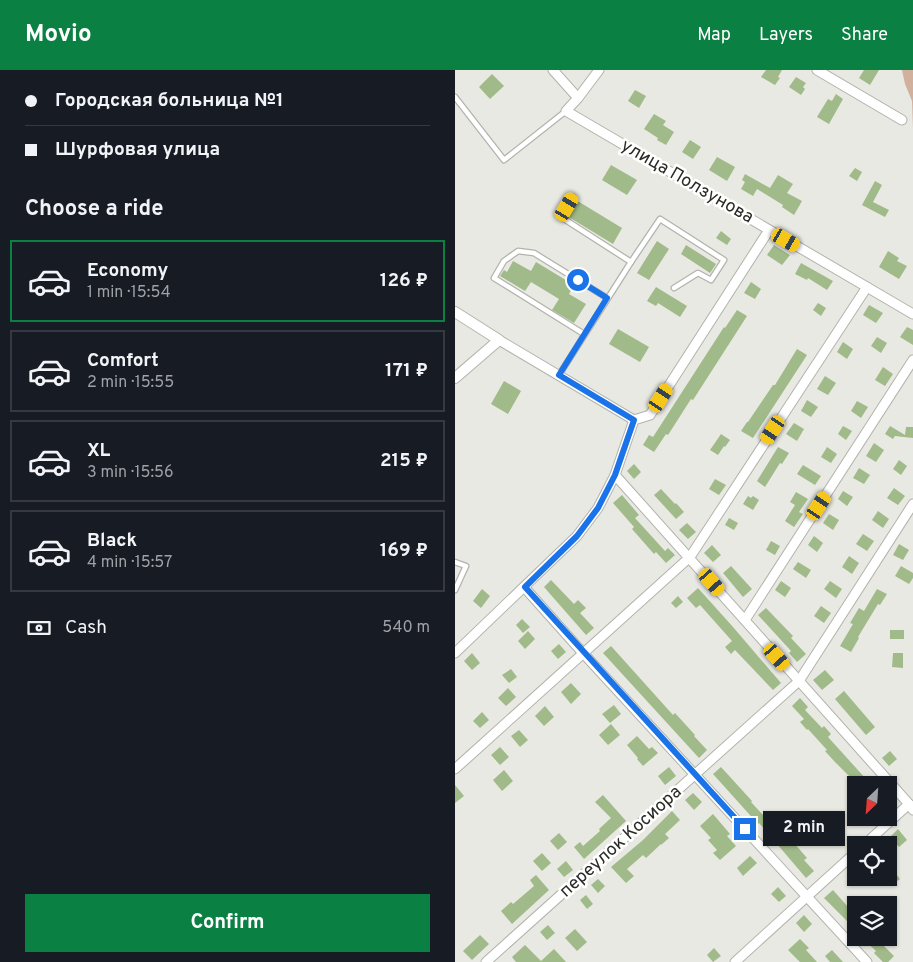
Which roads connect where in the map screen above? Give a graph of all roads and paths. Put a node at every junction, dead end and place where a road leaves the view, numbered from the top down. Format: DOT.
graph roads {
  1 [pos="553,70"];
  2 [pos="599,70"];
  3 [pos="817,70"];
  4 [pos="455,97"];
  5 [pos="578,98"];
  6 [pos="566,111"];
  7 [pos="901,120"];
  8 [pos="573,197"];
  9 [pos="769,230"];
  10 [pos="631,262"];
  11 [pos="867,287"];
  12 [pos="674,288"];
  13 [pos="607,298"];
  14 [pos="455,312"];
  15 [pos="913,314"];
  16 [pos="584,334"];
  17 [pos="499,340"];
  18 [pos="913,360"];
  19 [pos="559,375"];
  20 [pos="455,378"];
  21 [pos="634,420"];
  22 [pos="615,475"];
  23 [pos="913,504"];
  24 [pos="690,557"];
  25 [pos="455,562"];
  26 [pos="525,587"];
  27 [pos="455,590"];
  28 [pos="745,620"];
  29 [pos="455,652"];
  30 [pos="583,653"];
  31 [pos="799,681"];
  32 [pos="455,769"];
  33 [pos="695,775"];
  34 [pos="911,807"];
  35 [pos="875,836"];
  36 [pos="847,860"];
  37 [pos="807,897"];
  38 [pos="486,962"];
  39 [pos="735,962"];
  40 [pos="867,962"];
  1 -- 5 [label="street"];
  2 -- 5 [label="street"];
  3 -- 7 [label="street"];
  4 -- 6 [label="lane"];
  5 -- 6 [label="street"];
  6 -- 9 [label="street, улица Ползунова"];
  8 -- 10 [label="lane"];
  9 -- 11 [label="street, улица Ползунова"];
  9 -- 21 [label="street"];
  10 -- 12 [label="lane"];
  10 -- 13 [label="lane"];
  11 -- 15 [label="street, улица Ползунова"];
  11 -- 24 [label="street"];
  13 -- 16 [label="lane"];
  13 -- 16 [label="lane"];
  14 -- 17 [label="street"];
  16 -- 19 [label="lane"];
  17 -- 19 [label="street"];
  17 -- 20 [label="street"];
  18 -- 28 [label="street"];
  19 -- 21 [label="street"];
  21 -- 22 [label="street"];
  22 -- 24 [label="street"];
  22 -- 26 [label="street"];
  23 -- 31 [label="street, переулок Косиора"];
  24 -- 28 [label="street"];
  24 -- 30 [label="street"];
  25 -- 27 [label="lane"];
  26 -- 29 [label="street"];
  26 -- 30 [label="street"];
  28 -- 31 [label="street"];
  30 -- 32 [label="street"];
  30 -- 33 [label="street"];
  31 -- 33 [label="street, переулок Косиора"];
  31 -- 34 [label="street"];
  33 -- 37 [label="street"];
  33 -- 38 [label="street, переулок Косиора"];
  34 -- 35 [label="street"];
  36 -- 37 [label="street"];
  37 -- 39 [label="street"];
  37 -- 40 [label="street"];
}
